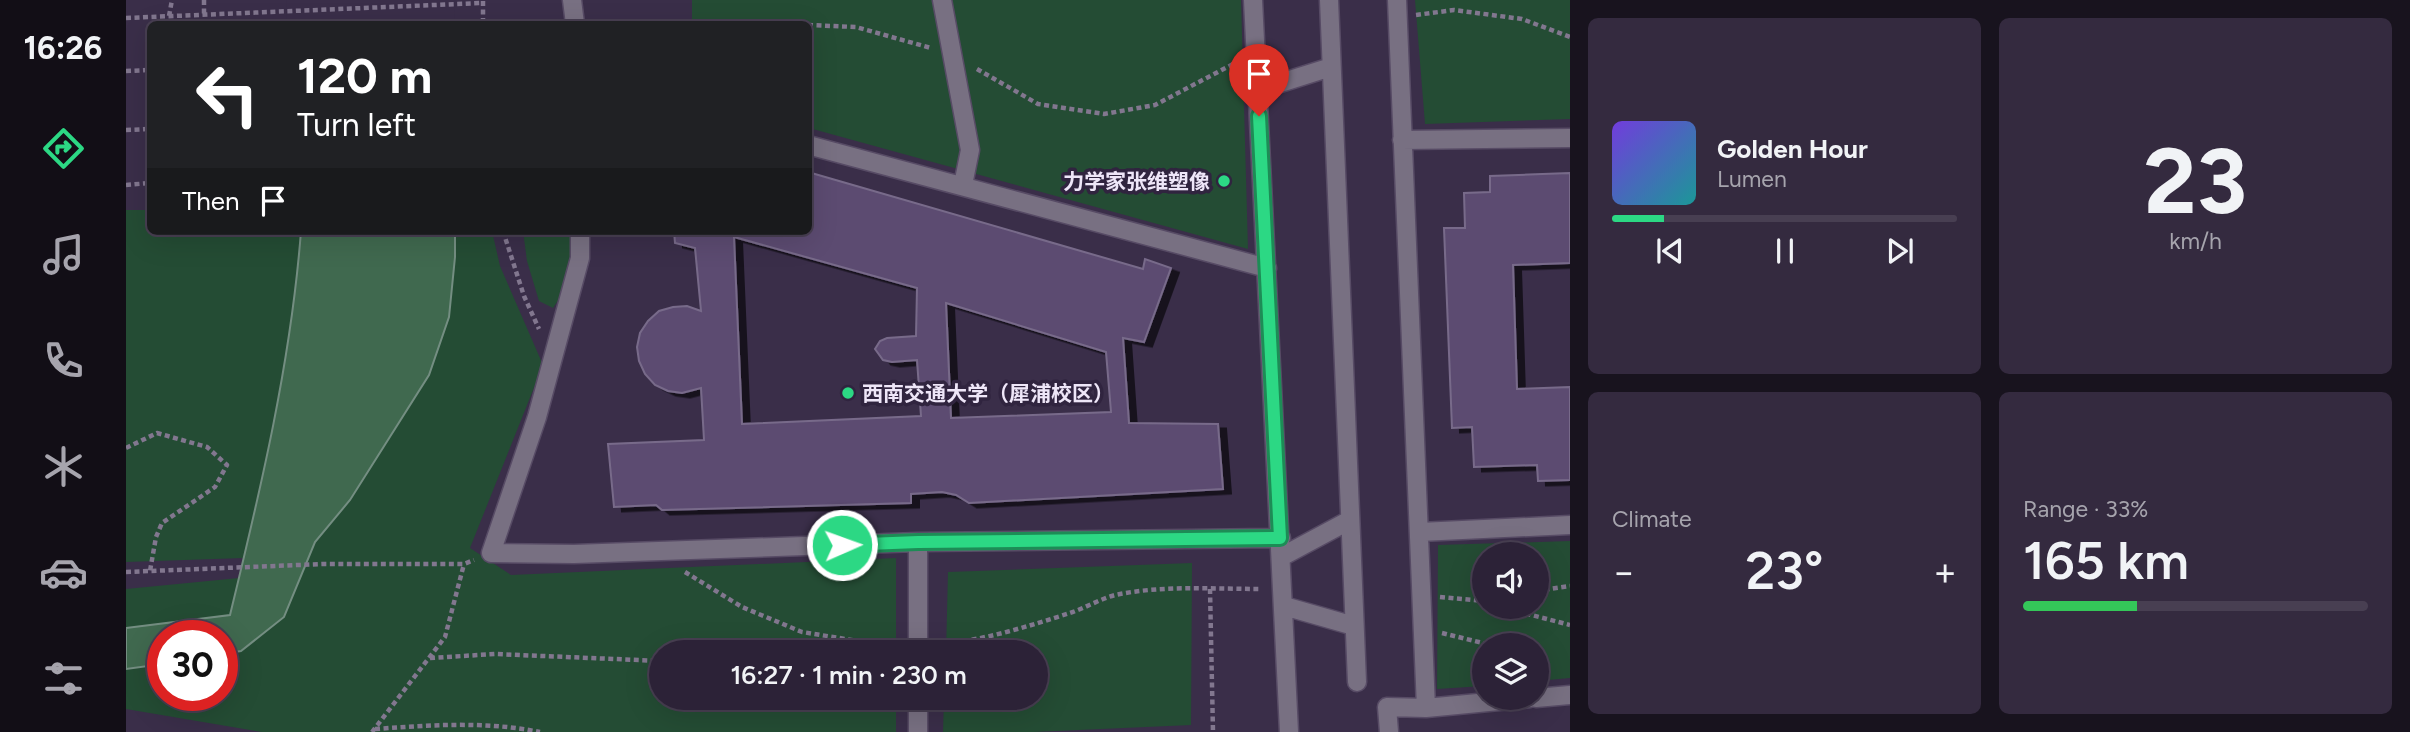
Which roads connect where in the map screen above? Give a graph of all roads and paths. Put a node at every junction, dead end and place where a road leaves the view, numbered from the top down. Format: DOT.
graph roads {
  1 [pos="172,0"];
  2 [pos="204,0"];
  3 [pos="572,0"];
  4 [pos="942,0"];
  5 [pos="1253,0"];
  6 [pos="1329,0"];
  7 [pos="483,1"];
  8 [pos="1397,8"];
  9 [pos="204,15"];
  10 [pos="169,17"];
  11 [pos="126,18"];
  12 [pos="483,21"];
  13 [pos="575,21"];
  14 [pos="812,25"];
  15 [pos="1570,37"];
  16 [pos="1255,51"];
  17 [pos="954,56"];
  18 [pos="1331,66"];
  19 [pos="126,71"];
  20 [pos="147,71"];
  21 [pos="1258,90"];
  22 [pos="147,129"];
  23 [pos="126,130"];
  24 [pos="1570,138"];
  25 [pos="1402,140"];
  26 [pos="812,146"];
  27 [pos="147,183"];
  28 [pos="126,185"];
  29 [pos="963,185"];
  30 [pos="504,235"];
  31 [pos="580,235"];
  32 [pos="1267,268"];
  33 [pos="553,359"];
  34 [pos="126,448"];
  35 [pos="1350,520"];
  36 [pos="1570,524"];
  37 [pos="1420,532"];
  38 [pos="1280,538"];
  39 [pos="918,542"];
  40 [pos="664,551"];
  41 [pos="491,553"];
  42 [pos="1281,557"];
  43 [pos="464,564"];
  44 [pos="150,571"];
  45 [pos="126,572"];
  46 [pos="1570,586"];
  47 [pos="1210,589"];
  48 [pos="1549,589"];
  49 [pos="1422,595"];
  50 [pos="1283,598"];
  51 [pos="1472,601"];
  52 [pos="1547,619"];
  53 [pos="1570,625"];
  54 [pos="1354,626"];
  55 [pos="1423,632"];
  56 [pos="852,640"];
  57 [pos="918,640"];
  58 [pos="968,640"];
  59 [pos="1472,640"];
  60 [pos="430,657"];
  61 [pos="649,660"];
  62 [pos="1357,682"];
  63 [pos="1570,695"];
  64 [pos="1549,697"];
  65 [pos="1472,704"];
  66 [pos="1426,708"];
  67 [pos="918,710"];
  68 [pos="374,730"];
  69 [pos="540,732"];
  70 [pos="918,732"];
  71 [pos="1213,732"];
  72 [pos="1289,732"];
  73 [pos="1389,732"];
  1 -- 10 [label="path"];
  2 -- 9 [label="path"];
  3 -- 13 [label="street"];
  4 -- 17 [label="street"];
  5 -- 16 [label="street"];
  6 -- 18 [label="street"];
  7 -- 9 [label="path"];
  7 -- 12 [label="path"];
  8 -- 15 [label="path"];
  8 -- 25 [label="street"];
  9 -- 10 [label="path"];
  10 -- 11 [label="path"];
  14 -- 17 [label="path"];
  16 -- 17 [label="path"];
  16 -- 21 [label="street"];
  17 -- 29 [label="street"];
  18 -- 21 [label="street"];
  18 -- 35 [label="street"];
  19 -- 20 [label="path"];
  21 -- 32 [label="street"];
  22 -- 23 [label="path"];
  24 -- 25 [label="street"];
  25 -- 37 [label="street"];
  26 -- 29 [label="street"];
  27 -- 28 [label="path"];
  29 -- 32 [label="street"];
  30 -- 33 [label="path"];
  31 -- 33 [label="street"];
  32 -- 38 [label="street"];
  33 -- 41 [label="street"];
  34 -- 44 [label="path"];
  35 -- 42 [label="street"];
  35 -- 54 [label="street"];
  36 -- 37 [label="street"];
  37 -- 49 [label="street"];
  38 -- 39 [label="street"];
  38 -- 42 [label="street"];
  39 -- 40 [label="street"];
  39 -- 57 [label="street"];
  40 -- 41 [label="street"];
  40 -- 56 [label="path"];
  41 -- 43 [label="path"];
  42 -- 50 [label="street"];
  43 -- 44 [label="path"];
  43 -- 60 [label="path"];
  44 -- 45 [label="path"];
  46 -- 48 [label="path"];
  47 -- 50 [label="path"];
  47 -- 58 [label="path"];
  47 -- 71 [label="path"];
  49 -- 51 [label="path"];
  49 -- 55 [label="street"];
  50 -- 54 [label="street"];
  50 -- 72 [label="street"];
  52 -- 53 [label="path"];
  54 -- 62 [label="street"];
  55 -- 59 [label="path"];
  55 -- 66 [label="street"];
  60 -- 61 [label="path"];
  60 -- 68 [label="path"];
  63 -- 64 [label="street"];
  65 -- 66 [label="street"];
  66 -- 73 [label="street"];
  67 -- 70 [label="street"];
  68 -- 69 [label="path"];
}
